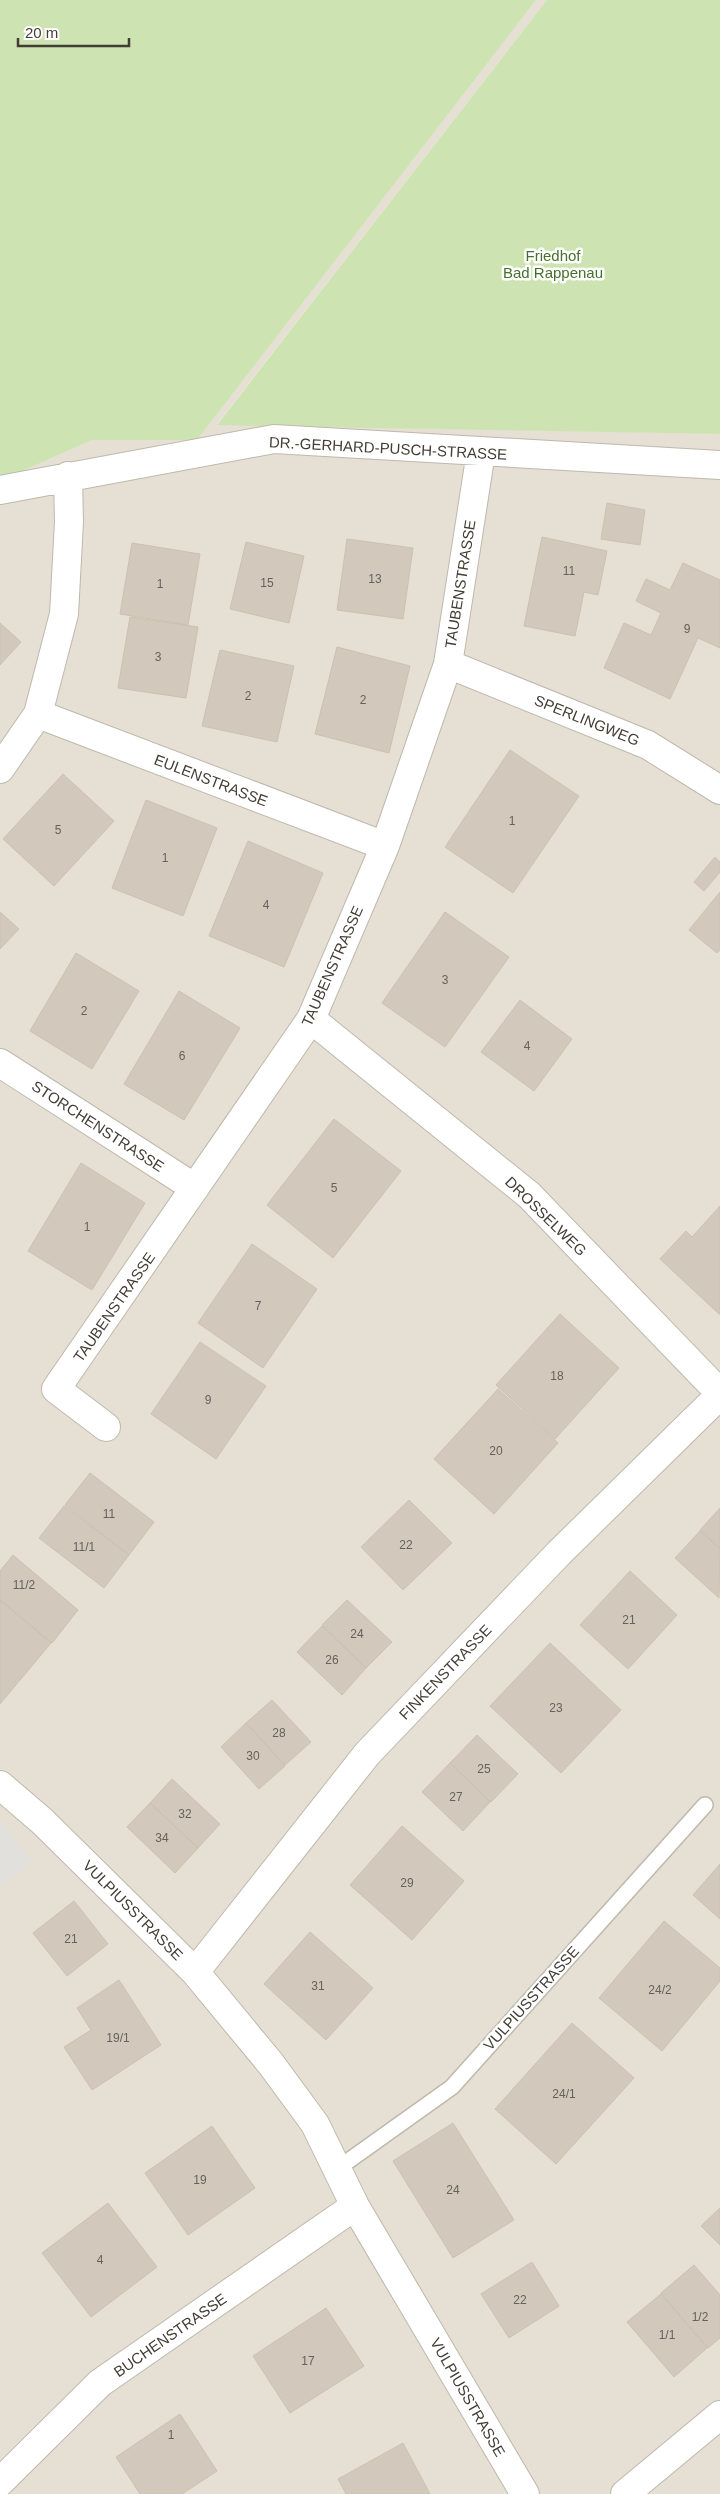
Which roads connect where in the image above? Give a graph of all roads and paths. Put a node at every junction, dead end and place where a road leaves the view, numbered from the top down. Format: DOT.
graph roads {
  1 [pos="481,452"];
  2 [pos="720,465"];
  3 [pos="68,476"];
  4 [pos="0,490"];
  5 [pos="448,664"];
  6 [pos="38,714"];
  7 [pos="0,769"];
  8 [pos="720,790"];
  9 [pos="385,846"];
  10 [pos="310,1019"];
  11 [pos="0,1063"];
  12 [pos="195,1188"];
  13 [pos="720,1394"];
  14 [pos="106,1427"];
  15 [pos="0,1785"];
  16 [pos="705,1805"];
  17 [pos="196,1972"];
  18 [pos="338,2169"];
  19 [pos="355,2206"];
  20 [pos="720,2415"];
  21 [pos="0,2482"];
  22 [pos="525,2494"];
  23 [pos="625,2494"];
  1 -- 2 [label="street, DR.-GERHARD-PUSCH-STRASSE"];
  1 -- 3 [label="street, DR.-GERHARD-PUSCH-STRASSE"];
  1 -- 5 [label="street, TAUBENSTRASSE"];
  3 -- 4 [label="street, DR.-GERHARD-PUSCH-STRASSE"];
  3 -- 6 [label="street"];
  5 -- 8 [label="street, SPERLINGWEG"];
  5 -- 9 [label="street, TAUBENSTRASSE"];
  6 -- 7 [label="street"];
  6 -- 9 [label="street, EULENSTRASSE"];
  9 -- 10 [label="street, TAUBENSTRASSE"];
  10 -- 12 [label="street, TAUBENSTRASSE"];
  10 -- 13 [label="street, DROSSELWEG"];
  11 -- 12 [label="street, STORCHENSTRASSE"];
  12 -- 14 [label="street, TAUBENSTRASSE"];
  13 -- 17 [label="street, FINKENSTRASSE"];
  15 -- 17 [label="street, VULPIUSSTRASSE"];
  16 -- 18 [label="lane, VULPIUSSTRASSE"];
  17 -- 18 [label="street, VULPIUSSTRASSE"];
  18 -- 19 [label="street, VULPIUSSTRASSE"];
  19 -- 21 [label="street, BUCHENSTRASSE"];
  19 -- 22 [label="street, VULPIUSSTRASSE"];
  20 -- 23 [label="street"];
}
